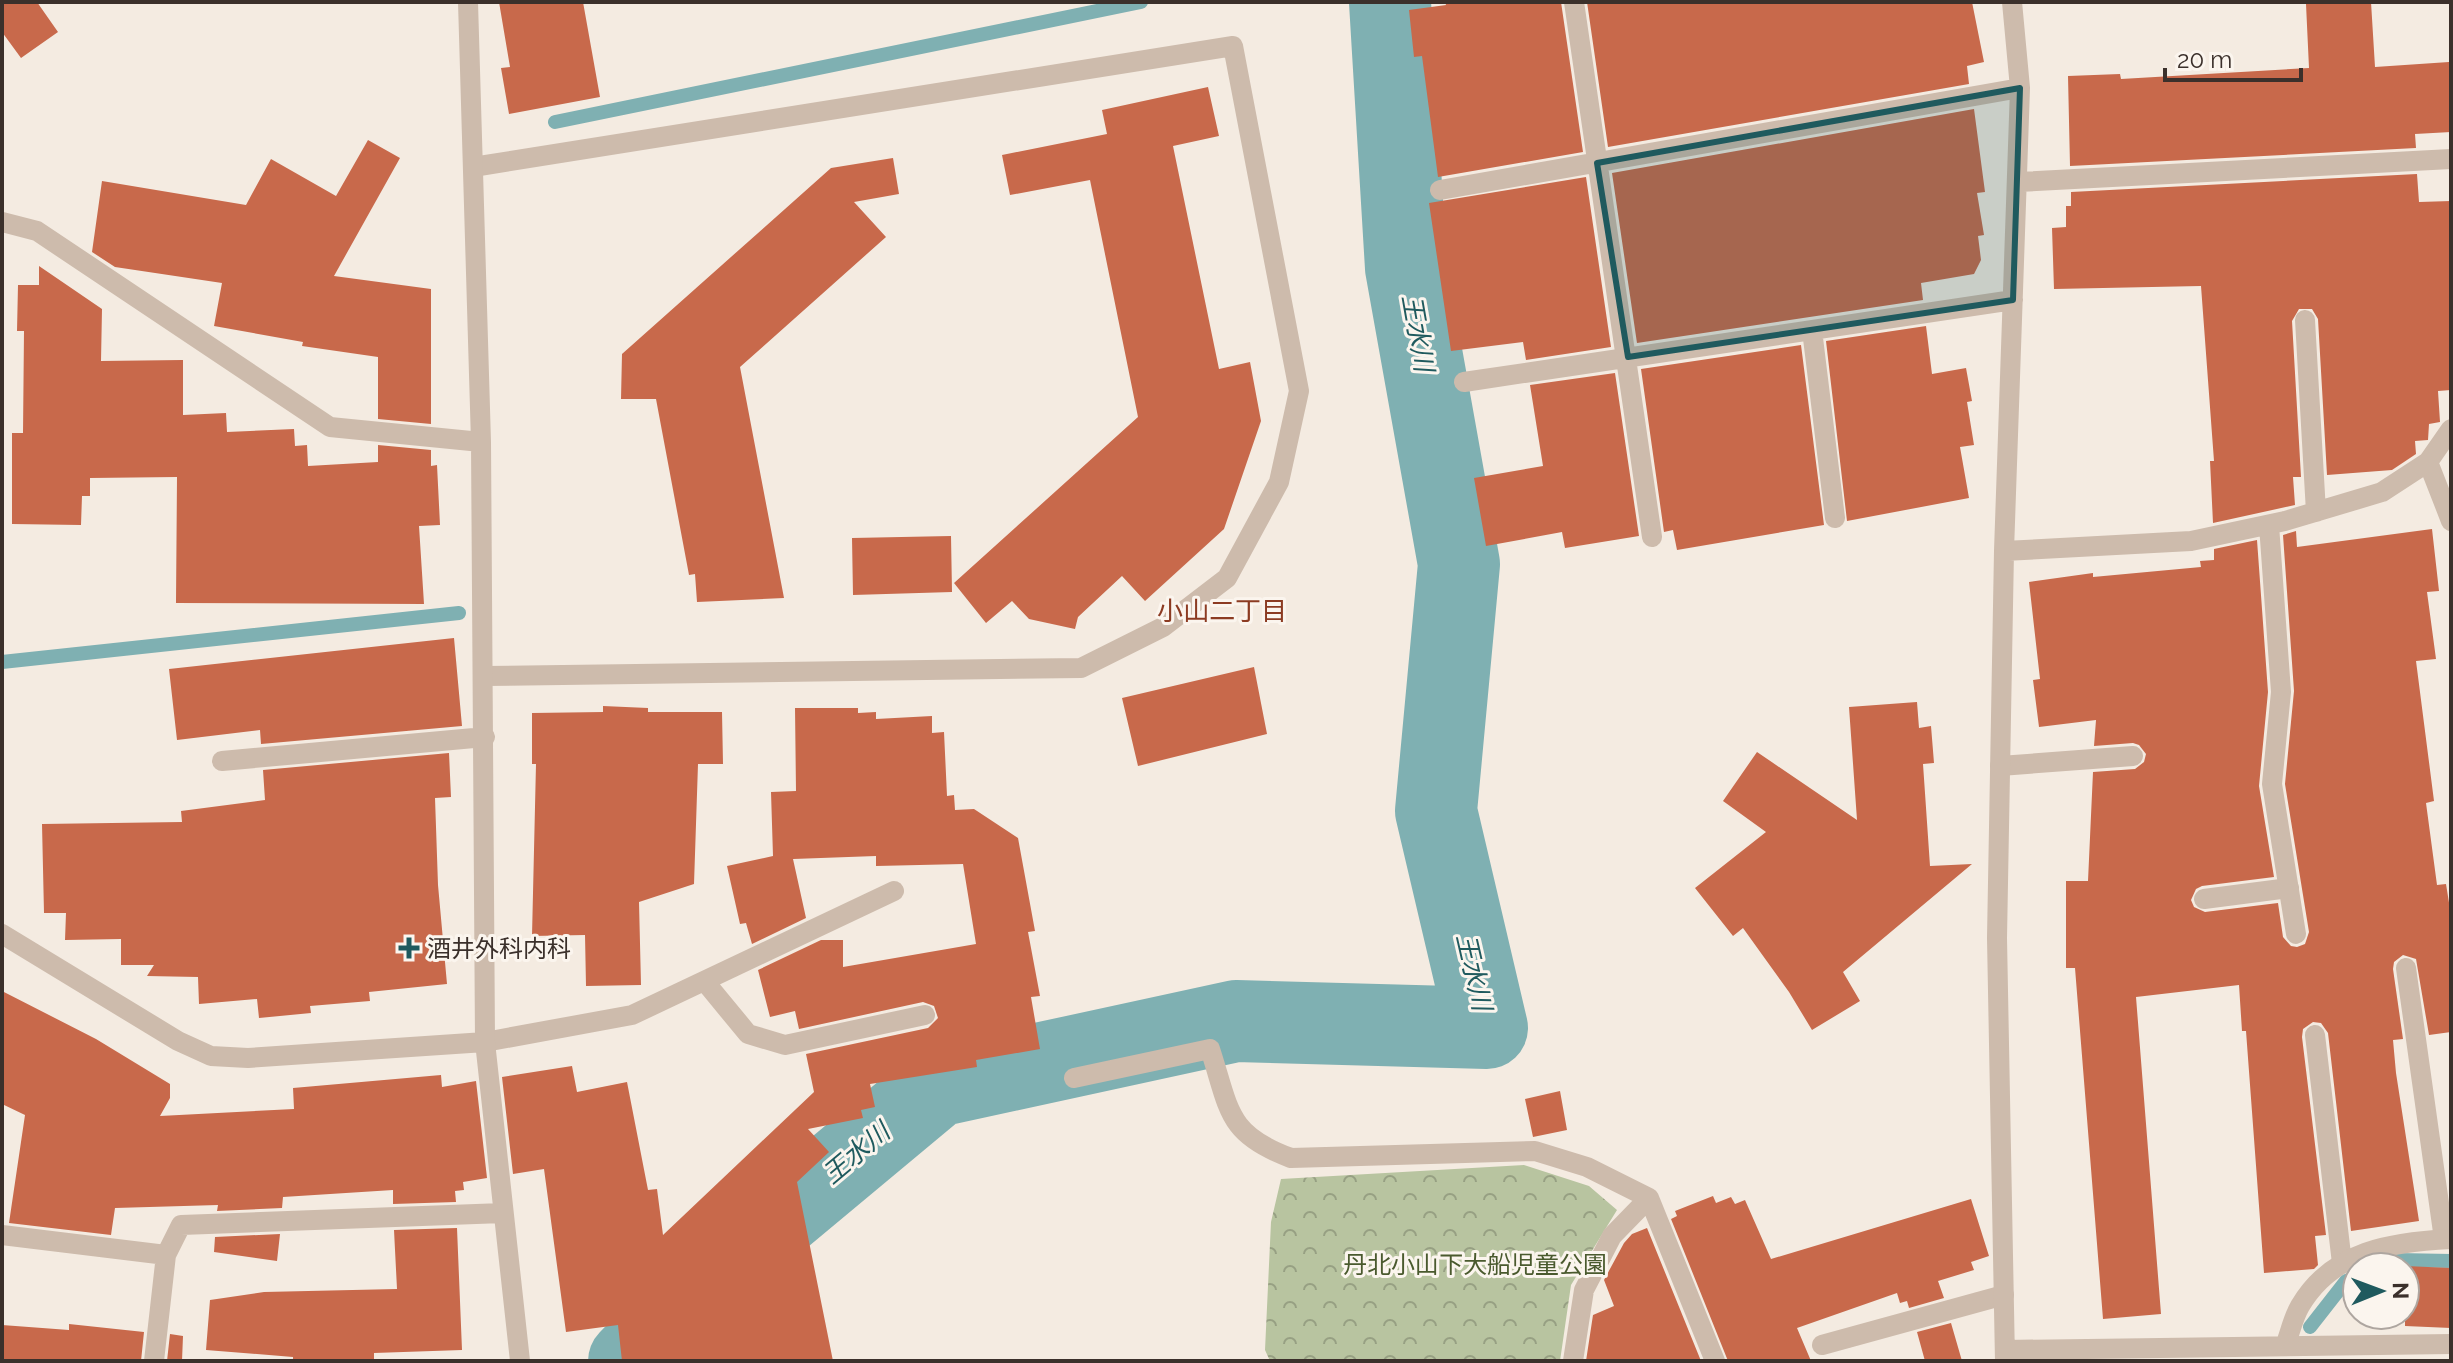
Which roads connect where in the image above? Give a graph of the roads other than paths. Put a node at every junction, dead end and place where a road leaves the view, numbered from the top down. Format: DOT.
graph roads {
  1 [pos="468,2"];
  2 [pos="1574,2"];
  3 [pos="2012,2"];
  4 [pos="2020,88"];
  5 [pos="2451,159"];
  6 [pos="1597,163"];
  7 [pos="473,167"];
  8 [pos="2018,182"];
  9 [pos="1440,190"];
  10 [pos="2,222"];
  11 [pos="2013,300"];
  12 [pos="2305,320"];
  13 [pos="1812,330"];
  14 [pos="1628,357"];
  15 [pos="1464,382"];
  16 [pos="2451,429"];
  17 [pos="481,442"];
  18 [pos="2428,462"];
  19 [pos="2449,510"];
  20 [pos="2316,512"];
  21 [pos="1835,518"];
  22 [pos="2269,525"];
  23 [pos="1652,537"];
  24 [pos="2004,551"];
  25 [pos="484,676"];
  26 [pos="485,737"];
  27 [pos="2133,756"];
  28 [pos="222,761"];
  29 [pos="2000,766"];
  30 [pos="2289,888"];
  31 [pos="894,891"];
  32 [pos="2204,899"];
  33 [pos="2,934"];
  34 [pos="2296,934"];
  35 [pos="2406,968"];
  36 [pos="706,983"];
  37 [pos="925,1015"];
  38 [pos="2315,1035"];
  39 [pos="485,1042"];
  40 [pos="1074,1078"];
  41 [pos="1649,1198"];
  42 [pos="503,1213"];
  43 [pos="2,1235"];
  44 [pos="2447,1239"];
  45 [pos="2364,1251"];
  46 [pos="166,1255"];
  47 [pos="2341,1255"];
  48 [pos="2341,1264"];
  49 [pos="2004,1295"];
  50 [pos="2451,1344"];
  51 [pos="1822,1345"];
  52 [pos="2285,1346"];
  53 [pos="2122,1355"];
  54 [pos="2005,1356"];
  55 [pos="154,1361"];
  56 [pos="520,1361"];
  57 [pos="1573,1361"];
  58 [pos="1715,1361"];
  1 -- 7 [label="street"];
  2 -- 6 [label="street"];
  3 -- 4 [label="street"];
  4 -- 6 [label="street"];
  4 -- 8 [label="street"];
  5 -- 8 [label="street"];
  6 -- 9 [label="street"];
  6 -- 14 [label="street"];
  7 -- 17 [label="street"];
  7 -- 25 [label="street"];
  8 -- 11 [label="street"];
  10 -- 17 [label="street"];
  11 -- 13 [label="street"];
  11 -- 24 [label="street"];
  12 -- 20 [label="street"];
  13 -- 14 [label="street"];
  13 -- 21 [label="street"];
  14 -- 15 [label="street"];
  14 -- 23 [label="street"];
  16 -- 18 [label="street"];
  17 -- 25 [label="street"];
  18 -- 19 [label="street"];
  18 -- 20 [label="street"];
  20 -- 22 [label="street"];
  22 -- 24 [label="street"];
  22 -- 30 [label="street"];
  24 -- 29 [label="street"];
  25 -- 26 [label="street"];
  26 -- 28 [label="street"];
  26 -- 39 [label="street"];
  27 -- 29 [label="street"];
  29 -- 49 [label="street"];
  30 -- 32 [label="street"];
  30 -- 34 [label="street"];
  31 -- 36 [label="street"];
  33 -- 39 [label="street"];
  35 -- 44 [label="street"];
  36 -- 37 [label="street"];
  36 -- 39 [label="street"];
  38 -- 47 [label="street"];
  39 -- 42 [label="street"];
  40 -- 41 [label="street"];
  41 -- 57 [label="street"];
  41 -- 58 [label="street"];
  42 -- 46 [label="street"];
  42 -- 56 [label="street"];
  43 -- 46 [label="street"];
  44 -- 45 [label="street"];
  46 -- 55 [label="street"];
  48 -- 52 [label="street"];
  49 -- 51 [label="street"];
  49 -- 54 [label="street"];
  50 -- 52 [label="street"];
  52 -- 53 [label="street"];
  53 -- 54 [label="street"];
}
